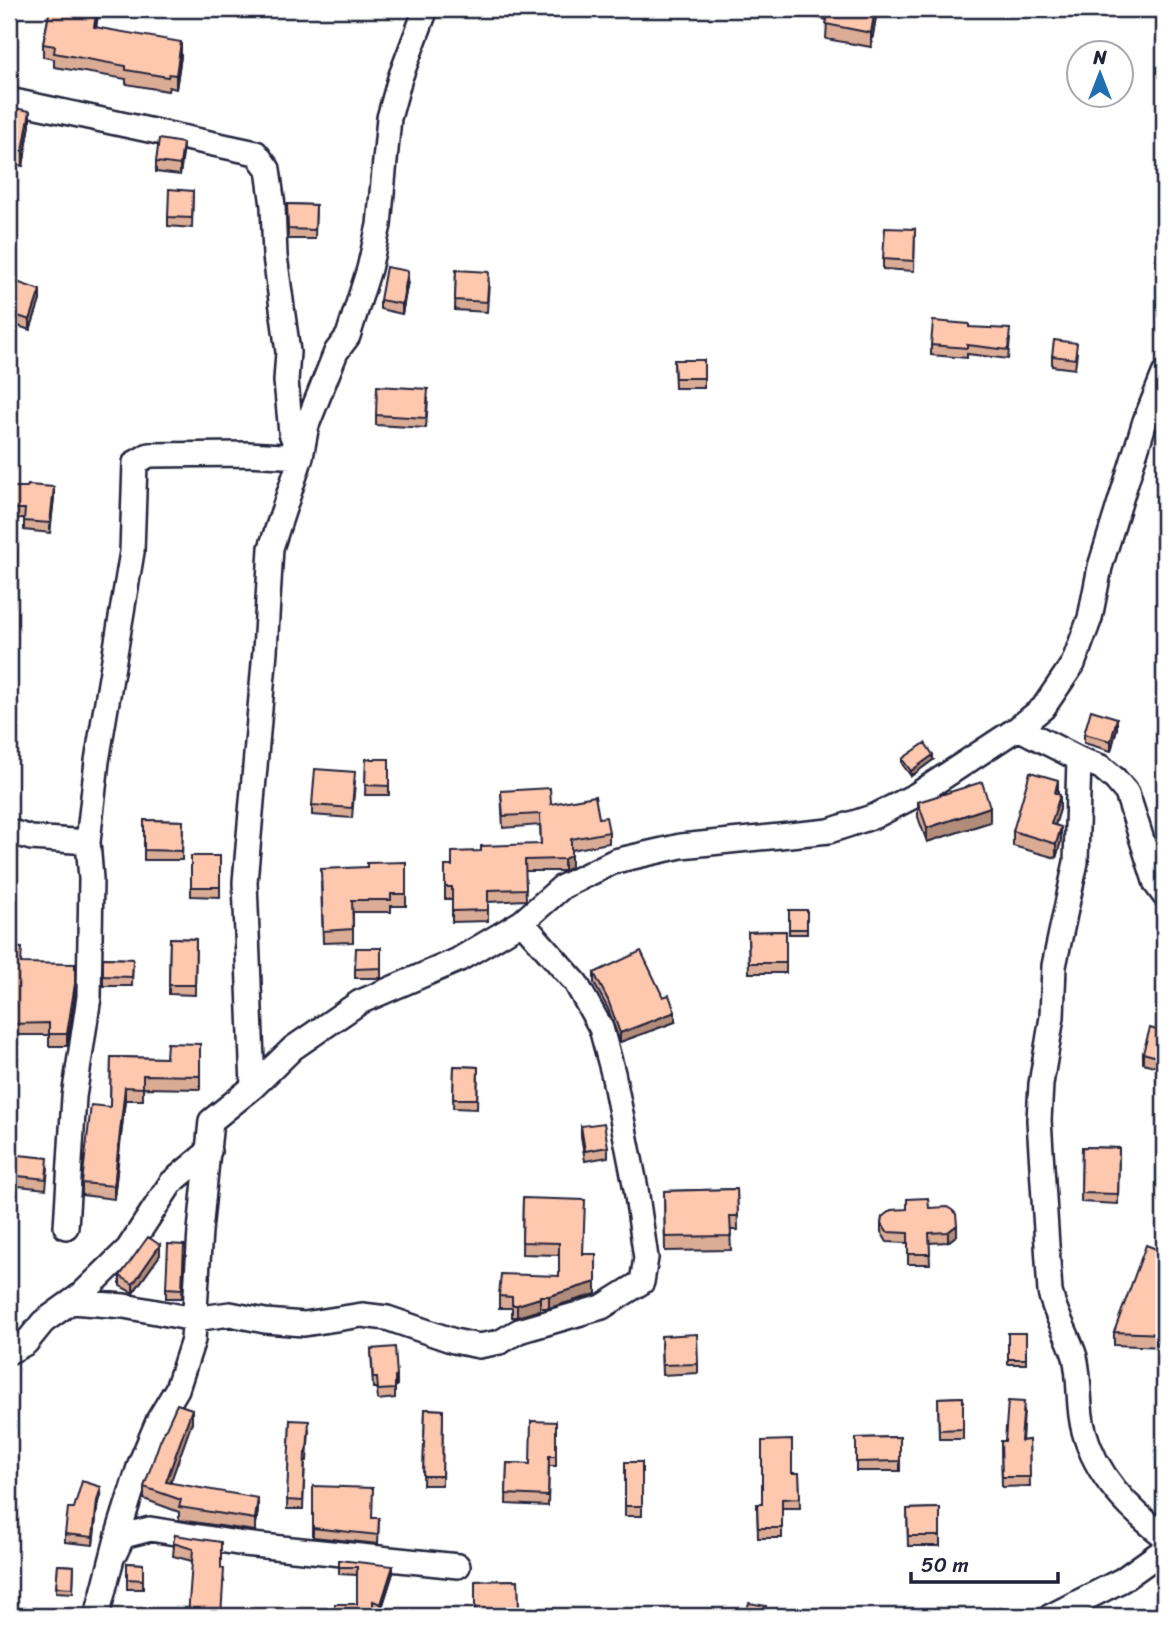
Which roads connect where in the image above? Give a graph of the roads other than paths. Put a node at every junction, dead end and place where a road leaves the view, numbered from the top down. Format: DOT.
graph roads {
  1 [pos="426,9"];
  2 [pos="9,100"];
  3 [pos="1164,374"];
  4 [pos="1156,416"];
  5 [pos="301,457"];
  6 [pos="1017,728"];
  7 [pos="1079,760"];
  8 [pos="9,831"];
  9 [pos="88,842"];
  10 [pos="1164,895"];
  11 [pos="522,922"];
  12 [pos="253,1087"];
  13 [pos="209,1151"];
  14 [pos="66,1227"];
  15 [pos="71,1302"];
  16 [pos="194,1319"];
  17 [pos="9,1352"];
  18 [pos="1164,1536"];
  19 [pos="1164,1550"];
  20 [pos="112,1559"];
  21 [pos="458,1566"];
  22 [pos="97,1616"];
  23 [pos="1051,1616"];
  1 -- 5 [label="street"];
  2 -- 5 [label="street"];
  3 -- 4 [label="street"];
  4 -- 6 [label="street"];
  5 -- 9 [label="street"];
  5 -- 12 [label="street"];
  6 -- 7 [label="street"];
  6 -- 11 [label="street"];
  7 -- 10 [label="street"];
  7 -- 18 [label="street"];
  8 -- 9 [label="street"];
  9 -- 14 [label="street"];
  11 -- 12 [label="street"];
  11 -- 16 [label="street"];
  12 -- 13 [label="street"];
  13 -- 15 [label="street"];
  13 -- 16 [label="street"];
  15 -- 16 [label="street"];
  15 -- 17 [label="street"];
  16 -- 20 [label="street"];
  19 -- 23 [label="street"];
  20 -- 21 [label="street"];
  20 -- 22 [label="street"];
}
